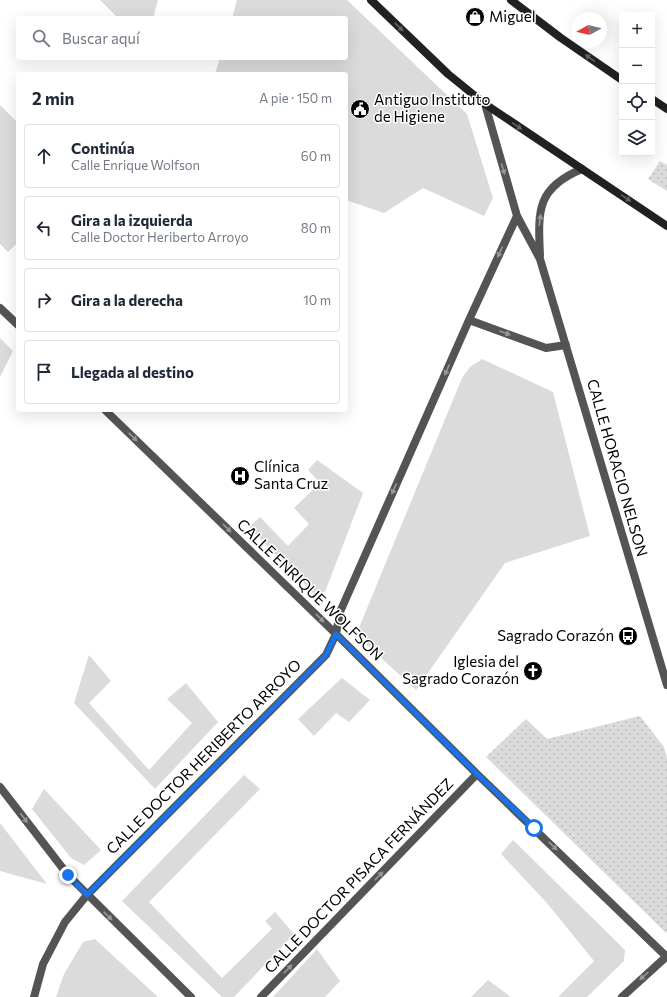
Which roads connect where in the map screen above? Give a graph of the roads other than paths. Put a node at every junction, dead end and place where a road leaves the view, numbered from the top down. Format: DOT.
graph roads {
  1 [pos="371,0"];
  2 [pos="511,0"];
  3 [pos="619,78"];
  4 [pos="655,101"];
  5 [pos="485,104"];
  6 [pos="667,109"];
  7 [pos="582,169"];
  8 [pos="516,216"];
  9 [pos="667,226"];
  10 [pos="540,259"];
  11 [pos="0,308"];
  12 [pos="468,320"];
  13 [pos="16,323"];
  14 [pos="566,345"];
  15 [pos="107,412"];
  16 [pos="336,634"];
  17 [pos="667,685"];
  18 [pos="477,774"];
  19 [pos="0,787"];
  20 [pos="87,895"];
  21 [pos="667,957"];
  22 [pos="34,997"];
  23 [pos="191,997"];
  24 [pos="261,997"];
  25 [pos="622,997"];
  1 -- 5 [label="main road, one-way"];
  3 -- 2 [label="main road, one-way"];
  4 -- 6 [label="main road"];
  5 -- 7 [label="main road, one-way"];
  5 -- 8 [label="street, one-way"];
  7 -- 9 [label="main road, one-way"];
  10 -- 7 [label="street, one-way"];
  8 -- 10 [label="street"];
  8 -- 12 [label="street, CALLE DOCTOR HERIBERTO ARROYO, one-way"];
  10 -- 14 [label="street, CALLE HORACIO NELSON"];
  11 -- 13 [label="street"];
  12 -- 14 [label="street, one-way"];
  12 -- 16 [label="street, CALLE DOCTOR HERIBERTO ARROYO, one-way"];
  14 -- 17 [label="street, CALLE HORACIO NELSON"];
  15 -- 16 [label="street, CALLE ENRIQUE WOLFSON, one-way"];
  16 -- 18 [label="street, CALLE ENRIQUE WOLFSON"];
  16 -- 20 [label="street, CALLE DOCTOR HERIBERTO ARROYO"];
  18 -- 21 [label="street, CALLE ENRIQUE WOLFSON, one-way"];
  24 -- 18 [label="street, CALLE DOCTOR PISACA FERNÁNDEZ, one-way"];
  19 -- 20 [label="street, one-way"];
  20 -- 22 [label="street, CALLE DOCTOR HERIBERTO ARROYO"];
  20 -- 23 [label="street, one-way"];
  21 -- 25 [label="street, one-way"];
}
